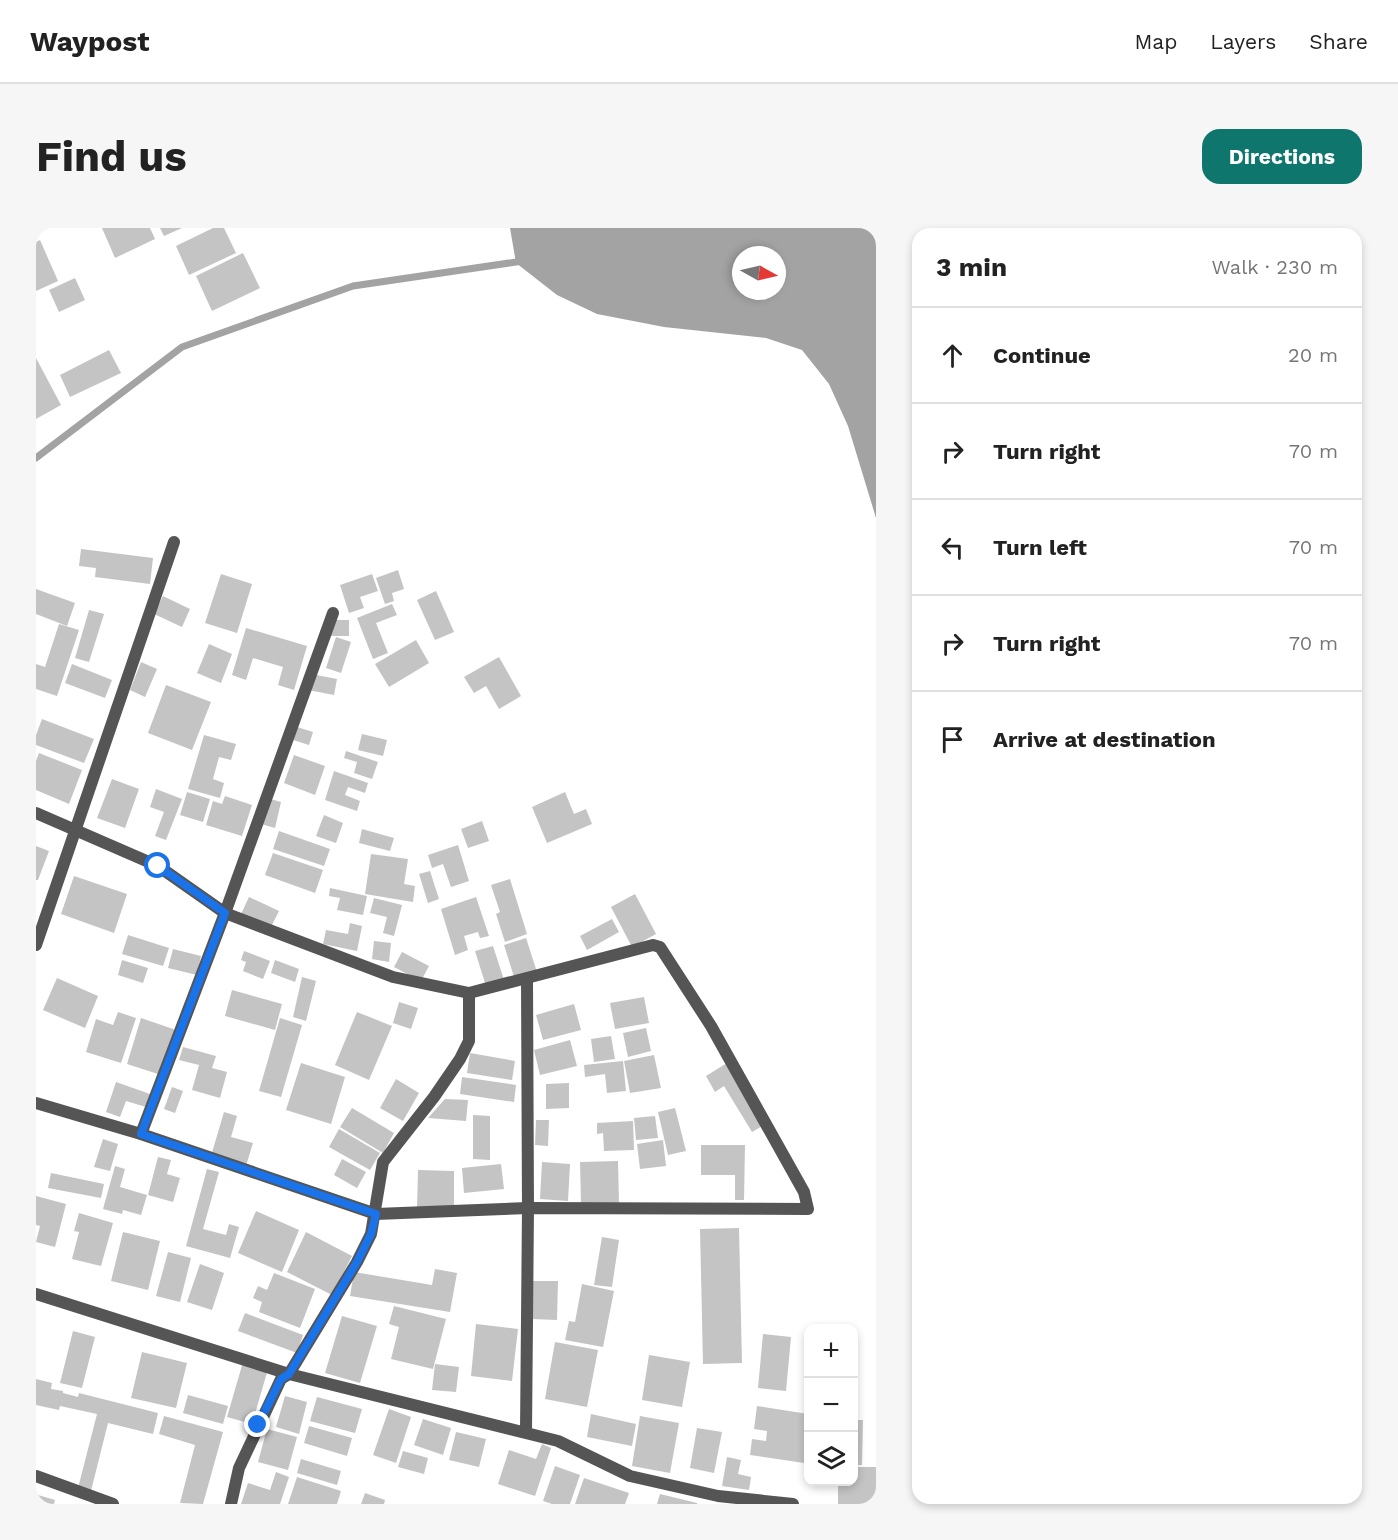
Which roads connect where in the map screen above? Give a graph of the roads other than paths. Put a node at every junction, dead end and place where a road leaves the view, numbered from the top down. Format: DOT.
graph roads {
  1 [pos="174,542"];
  2 [pos="333,613"];
  3 [pos="36,813"];
  4 [pos="76,830"];
  5 [pos="225,913"];
  6 [pos="36,945"];
  7 [pos="527,979"];
  8 [pos="469,993"];
  9 [pos="36,1103"];
  10 [pos="141,1134"];
  11 [pos="528,1208"];
  12 [pos="376,1214"];
  13 [pos="36,1294"];
  14 [pos="289,1374"];
  15 [pos="526,1432"];
  16 [pos="36,1476"];
  17 [pos="113,1504"];
  18 [pos="231,1504"];
  19 [pos="793,1504"];
  1 -- 4 [label="street"];
  2 -- 5 [label="street"];
  3 -- 4 [label="street"];
  4 -- 5 [label="street"];
  4 -- 6 [label="street"];
  5 -- 8 [label="street"];
  5 -- 10 [label="street"];
  7 -- 8 [label="street"];
  7 -- 11 [label="street"];
  7 -- 11 [label="street"];
  8 -- 12 [label="street"];
  9 -- 10 [label="street"];
  10 -- 12 [label="street"];
  11 -- 12 [label="street"];
  11 -- 15 [label="street"];
  12 -- 14 [label="street"];
  13 -- 14 [label="street"];
  14 -- 15 [label="street"];
  14 -- 18 [label="street"];
  15 -- 19 [label="street"];
  16 -- 17 [label="street"];
}
